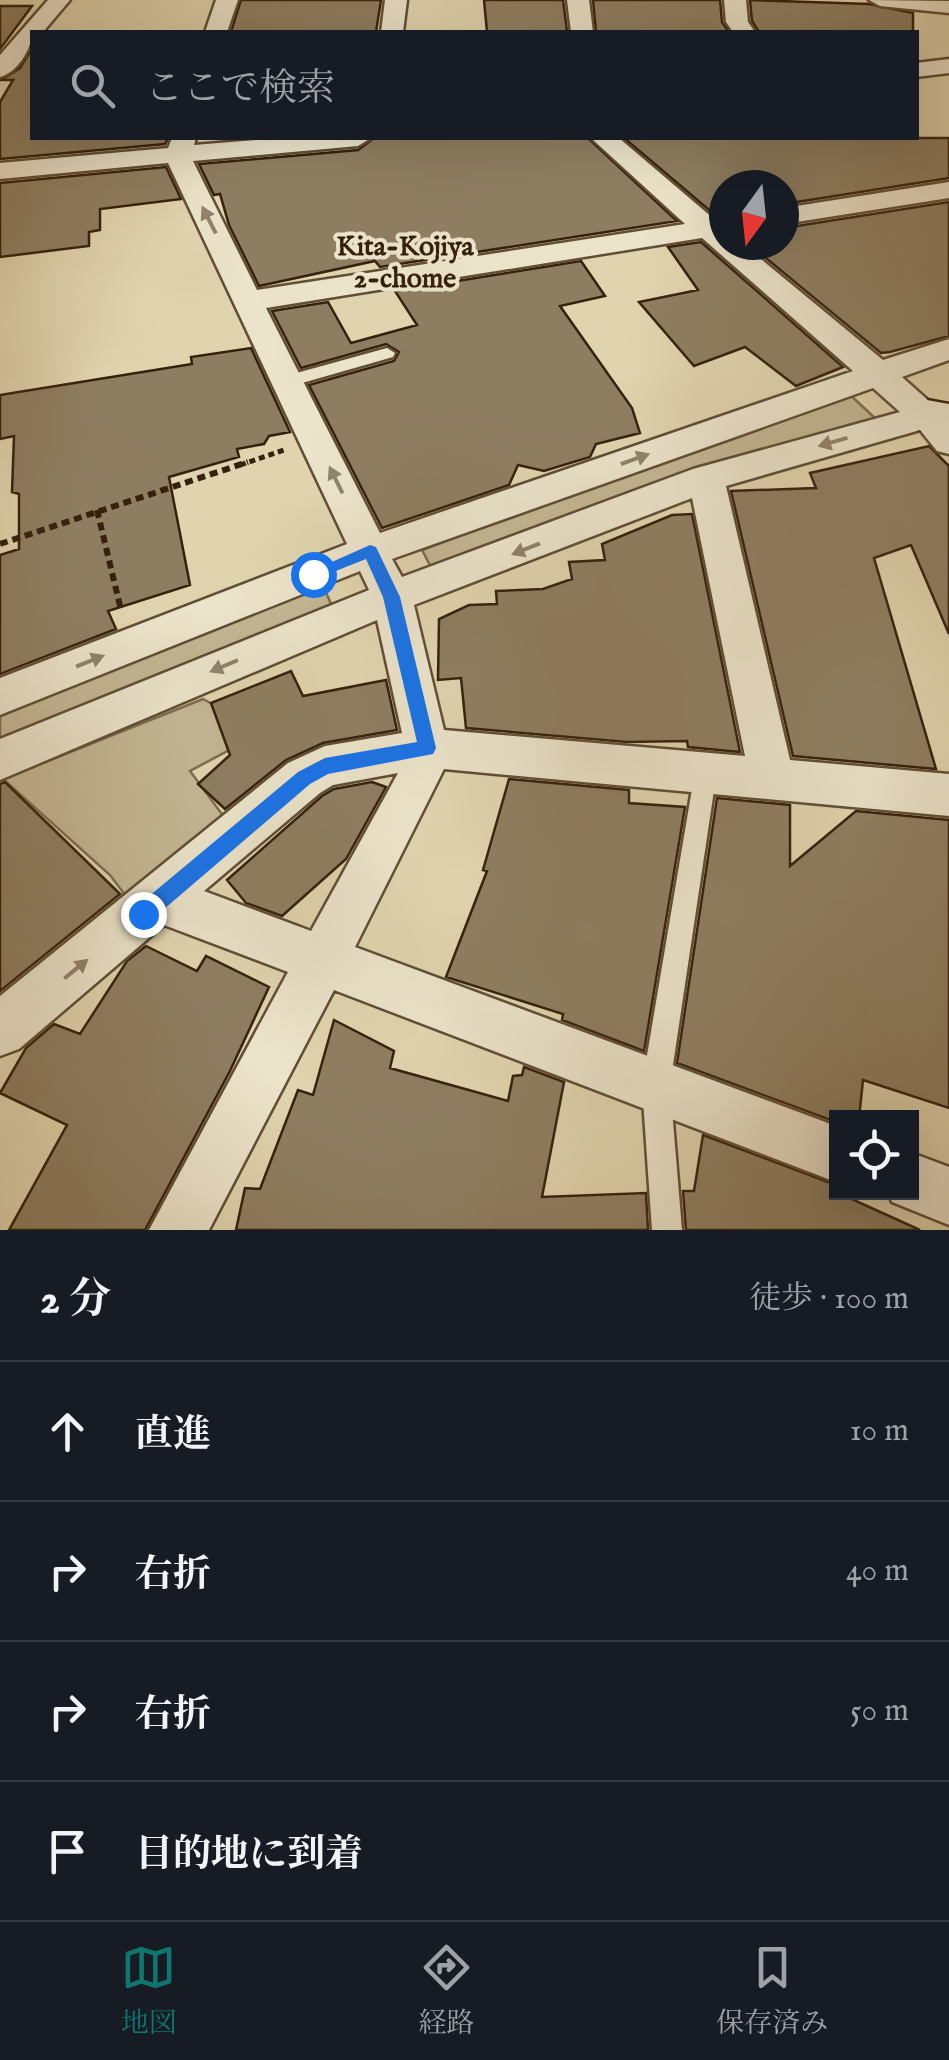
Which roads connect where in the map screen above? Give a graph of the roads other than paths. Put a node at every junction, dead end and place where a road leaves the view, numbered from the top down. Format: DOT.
graph roads {
  1 [pos="58,0"];
  2 [pos="226,0"];
  3 [pos="396,0"];
  4 [pos="578,0"];
  5 [pos="735,0"];
  6 [pos="880,0"];
  7 [pos="949,6"];
  8 [pos="32,30"];
  9 [pos="217,30"];
  10 [pos="392,30"];
  11 [pos="582,30"];
  12 [pos="743,30"];
  13 [pos="30,32"];
  14 [pos="30,62"];
  15 [pos="2,65"];
  16 [pos="949,66"];
  17 [pos="919,70"];
  18 [pos="314,140"];
  19 [pos="606,140"];
  20 [pos="181,146"];
  21 [pos="0,171"];
  22 [pos="949,190"];
  23 [pos="799,214"];
  24 [pos="709,226"];
  25 [pos="709,238"];
  26 [pos="748,260"];
  27 [pos="242,303"];
  28 [pos="949,350"];
  29 [pos="387,353"];
  30 [pos="876,372"];
  31 [pos="288,381"];
  32 [pos="942,426"];
  33 [pos="706,478"];
  34 [pos="370,551"];
  35 [pos="392,597"];
  36 [pos="0,697"];
  37 [pos="427,748"];
  38 [pos="0,760"];
  39 [pos="704,777"];
  40 [pos="773,782"];
  41 [pos="949,795"];
  42 [pos="160,899"];
  43 [pos="320,962"];
  44 [pos="0,1030"];
  45 [pos="656,1086"];
  46 [pos="829,1151"];
  47 [pos="919,1185"];
  48 [pos="949,1196"];
  49 [pos="178,1230"];
  50 [pos="667,1230"];
  1 -- 8 [label="street"];
  2 -- 9 [label="street"];
  3 -- 10 [label="street"];
  4 -- 11 [label="street"];
  5 -- 12 [label="street"];
  6 -- 7 [label="street"];
  13 -- 15 [label="street"];
  14 -- 15 [label="street"];
  16 -- 17 [label="street"];
  18 -- 20 [label="street"];
  19 -- 24 [label="street"];
  20 -- 21 [label="street"];
  27 -- 20 [label="street, one-way"];
  22 -- 23 [label="street"];
  25 -- 27 [label="street"];
  26 -- 30 [label="street"];
  27 -- 31 [label="street"];
  28 -- 30 [label="street"];
  29 -- 31 [label="lane"];
  30 -- 32 [label="street"];
  34 -- 30 [label="street, one-way"];
  34 -- 31 [label="street, one-way"];
  32 -- 33 [label="street, one-way"];
  33 -- 35 [label="street, one-way"];
  33 -- 40 [label="street"];
  34 -- 35 [label="street"];
  36 -- 34 [label="street, one-way"];
  35 -- 37 [label="street"];
  35 -- 38 [label="street, one-way"];
  37 -- 39 [label="street"];
  37 -- 42 [label="street"];
  37 -- 43 [label="street"];
  39 -- 40 [label="street"];
  39 -- 45 [label="lane"];
  40 -- 41 [label="street"];
  42 -- 43 [label="street"];
  44 -- 42 [label="street, one-way"];
  43 -- 45 [label="street"];
  43 -- 49 [label="street"];
  45 -- 46 [label="street"];
  45 -- 50 [label="lane"];
  47 -- 48 [label="street"];
}
